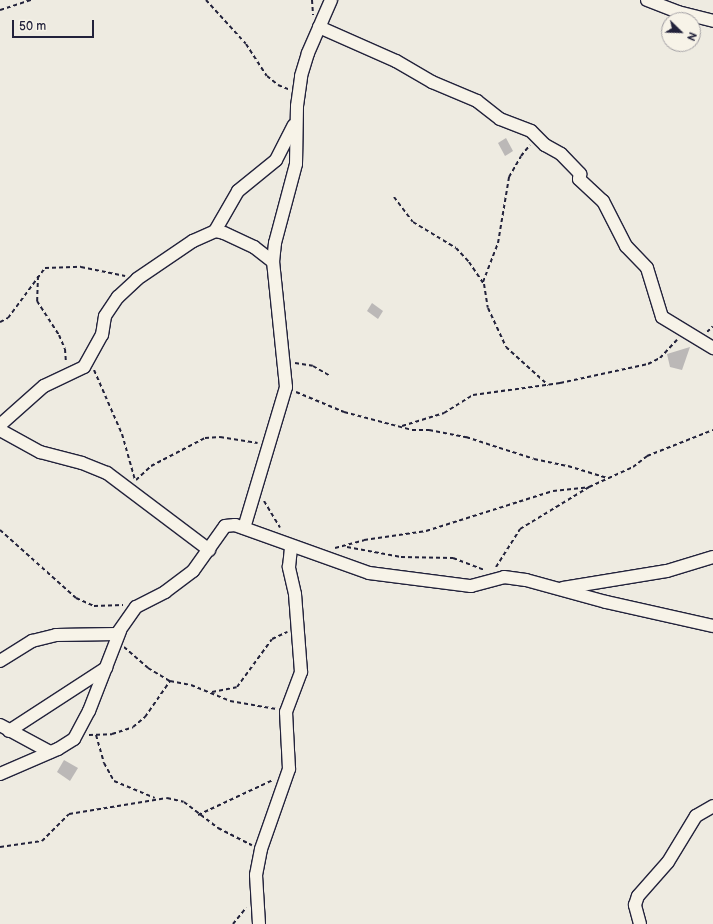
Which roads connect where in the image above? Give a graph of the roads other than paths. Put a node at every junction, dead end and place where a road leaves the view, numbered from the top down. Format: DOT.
graph roads {
  1 [pos="331,0"];
  2 [pos="647,0"];
  3 [pos="713,21"];
  4 [pos="319,27"];
  5 [pos="296,120"];
  6 [pos="215,231"];
  7 [pos="273,262"];
  8 [pos="713,348"];
  9 [pos="0,425"];
  10 [pos="0,430"];
  11 [pos="244,528"];
  12 [pos="291,547"];
  13 [pos="209,550"];
  14 [pos="713,551"];
  15 [pos="713,557"];
  16 [pos="683,567"];
  17 [pos="558,589"];
  18 [pos="713,626"];
  19 [pos="118,637"];
  20 [pos="0,661"];
  21 [pos="106,668"];
  22 [pos="5,728"];
  23 [pos="50,752"];
  24 [pos="0,774"];
  25 [pos="713,806"];
  26 [pos="259,924"];
  27 [pos="640,924"];
  1 -- 4 [label="street"];
  2 -- 3 [label="street"];
  4 -- 5 [label="street"];
  4 -- 8 [label="street"];
  5 -- 6 [label="street"];
  5 -- 7 [label="street"];
  6 -- 7 [label="street"];
  6 -- 9 [label="street"];
  7 -- 11 [label="street"];
  10 -- 13 [label="street"];
  11 -- 12 [label="street"];
  11 -- 13 [label="street"];
  12 -- 17 [label="street"];
  12 -- 26 [label="street"];
  13 -- 19 [label="street"];
  14 -- 16 [label="street"];
  15 -- 16 [label="street"];
  16 -- 17 [label="street"];
  17 -- 18 [label="street"];
  19 -- 20 [label="street"];
  19 -- 21 [label="street"];
  21 -- 22 [label="street"];
  21 -- 23 [label="street"];
  22 -- 23 [label="street"];
  23 -- 24 [label="street"];
  25 -- 27 [label="street"];
}
